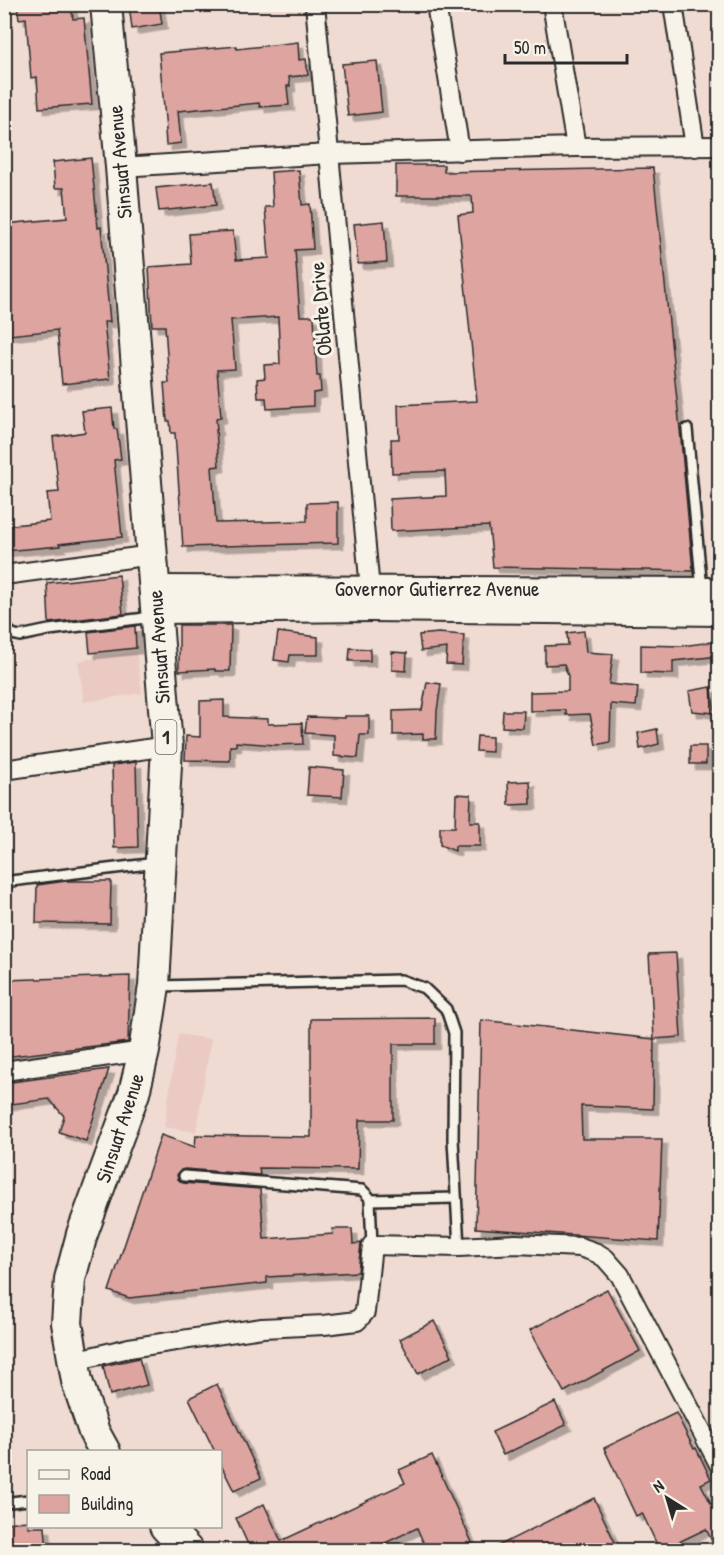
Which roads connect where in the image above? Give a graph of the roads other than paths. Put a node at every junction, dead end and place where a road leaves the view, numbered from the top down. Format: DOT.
graph roads {
  1 [pos="106,4"];
  2 [pos="315,4"];
  3 [pos="436,4"];
  4 [pos="552,4"];
  5 [pos="673,4"];
  6 [pos="720,146"];
  7 [pos="576,147"];
  8 [pos="694,147"];
  9 [pos="460,151"];
  10 [pos="329,154"];
  11 [pos="121,167"];
  12 [pos="687,429"];
  13 [pos="152,555"];
  14 [pos="4,574"];
  15 [pos="371,599"];
  16 [pos="711,602"];
  17 [pos="156,605"];
  18 [pos="4,626"];
  19 [pos="166,746"];
  20 [pos="4,770"];
  21 [pos="160,862"];
  22 [pos="4,892"];
  23 [pos="154,986"];
  24 [pos="144,1051"];
  25 [pos="4,1071"];
  26 [pos="184,1176"];
  27 [pos="456,1198"];
  28 [pos="370,1200"];
  29 [pos="372,1245"];
  30 [pos="459,1247"];
  31 [pos="74,1361"];
  32 [pos="104,1450"];
  33 [pos="720,1466"];
  34 [pos="27,1500"];
  35 [pos="11,1502"];
  36 [pos="166,1528"];
  37 [pos="187,1551"];
  1 -- 11 [label="main road, Sinsuat Avenue / 1"];
  2 -- 10 [label="street, Oblate Drive"];
  3 -- 9 [label="street"];
  4 -- 7 [label="street"];
  5 -- 8 [label="street"];
  6 -- 8 [label="street"];
  7 -- 8 [label="street"];
  7 -- 9 [label="street"];
  9 -- 10 [label="street"];
  10 -- 11 [label="street"];
  10 -- 15 [label="street, Oblate Drive"];
  11 -- 13 [label="main road, Sinsuat Avenue / 1"];
  12 -- 16 [label="lane"];
  13 -- 14 [label="street"];
  13 -- 17 [label="main road, Sinsuat Avenue / 1"];
  15 -- 16 [label="street, Governor Gutierrez Avenue"];
  15 -- 17 [label="street, Governor Gutierrez Avenue"];
  17 -- 18 [label="lane"];
  17 -- 19 [label="main road, Sinsuat Avenue / 1"];
  19 -- 20 [label="street"];
  19 -- 21 [label="main road, Sinsuat Avenue / 1"];
  21 -- 22 [label="lane"];
  21 -- 23 [label="main road, Sinsuat Avenue / 1"];
  23 -- 24 [label="main road, Sinsuat Avenue / 1"];
  23 -- 27 [label="lane"];
  24 -- 25 [label="street"];
  24 -- 31 [label="main road, Sinsuat Avenue / 1"];
  26 -- 28 [label="lane"];
  27 -- 28 [label="lane"];
  27 -- 30 [label="lane"];
  28 -- 29 [label="lane"];
  29 -- 30 [label="street"];
  29 -- 31 [label="street"];
  30 -- 33 [label="street"];
  31 -- 32 [label="main road, Sinsuat Avenue / 1"];
  34 -- 35 [label="lane"];
  36 -- 37 [label="main road"];
}
